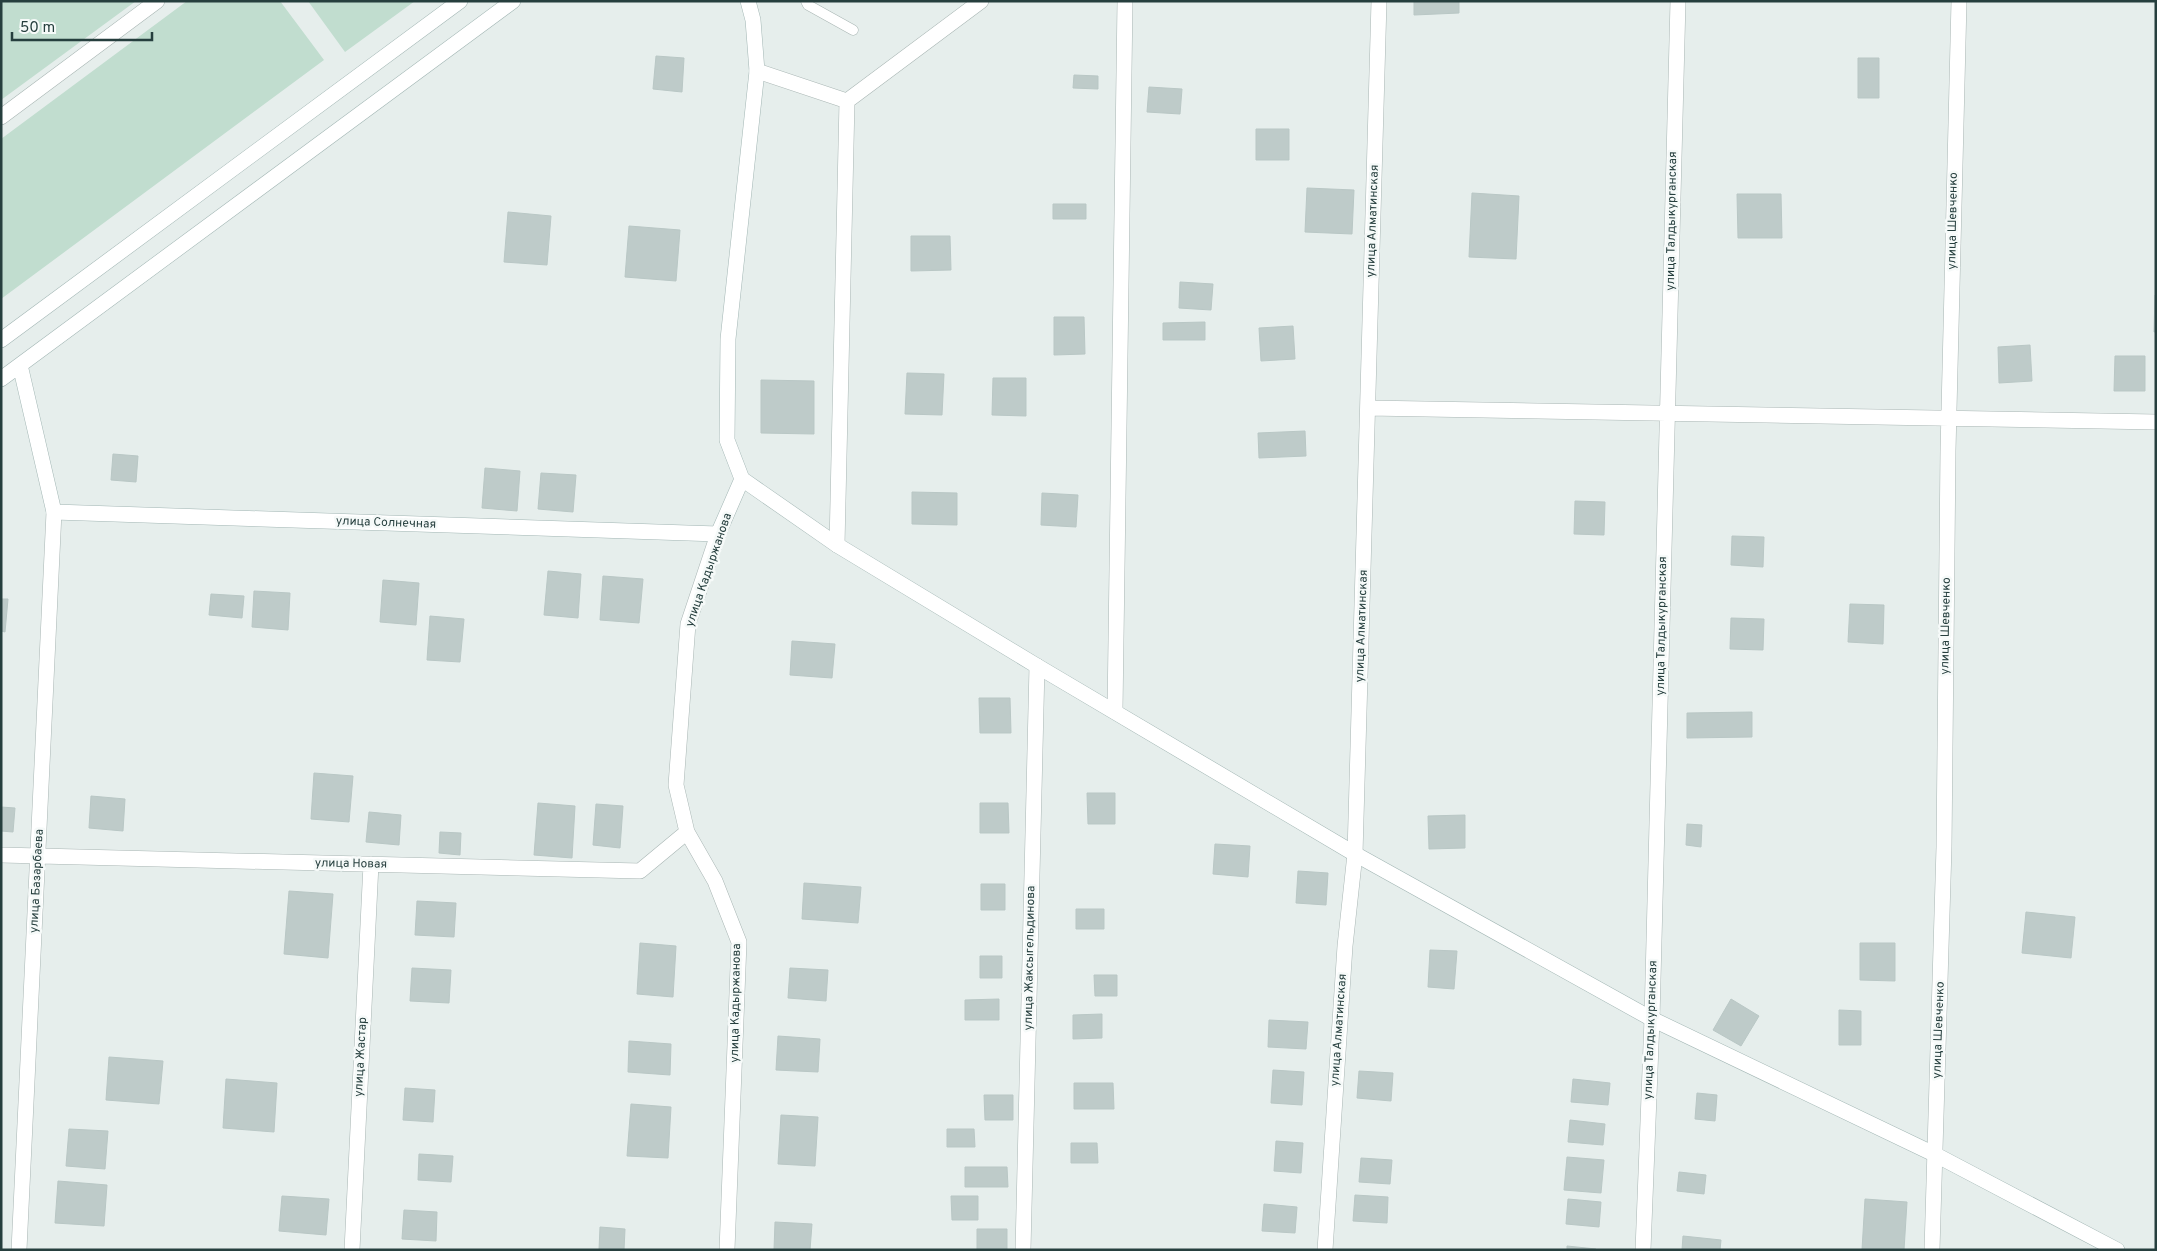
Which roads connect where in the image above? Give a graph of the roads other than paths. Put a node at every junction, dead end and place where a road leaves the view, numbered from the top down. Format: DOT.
graph roads {
  1 [pos="157,1"];
  2 [pos="460,1"];
  3 [pos="513,1"];
  4 [pos="748,1"];
  5 [pos="806,1"];
  6 [pos="981,1"];
  7 [pos="1125,1"];
  8 [pos="1379,1"];
  9 [pos="1678,1"];
  10 [pos="1958,1"];
  11 [pos="496,6"];
  12 [pos="853,30"];
  13 [pos="757,70"];
  14 [pos="847,101"];
  15 [pos="1,117"];
  16 [pos="1,340"];
  17 [pos="20,365"];
  18 [pos="1,379"];
  19 [pos="1368,408"];
  20 [pos="1668,412"];
  21 [pos="1949,417"];
  22 [pos="2156,422"];
  23 [pos="742,479"];
  24 [pos="54,512"];
  25 [pos="718,534"];
  26 [pos="837,545"];
  27 [pos="1036,666"];
  28 [pos="1115,711"];
  29 [pos="687,832"];
  30 [pos="1355,854"];
  31 [pos="1,855"];
  32 [pos="38,856"];
  33 [pos="370,864"];
  34 [pos="1652,1019"];
  35 [pos="1936,1154"];
  36 [pos="19,1250"];
  37 [pos="352,1250"];
  38 [pos="727,1250"];
  39 [pos="1023,1250"];
  40 [pos="1325,1250"];
  41 [pos="1643,1250"];
  42 [pos="1932,1250"];
  43 [pos="2117,1250"];
  1 -- 15 [label="street"];
  2 -- 16 [label="street"];
  3 -- 11 [label="street"];
  4 -- 13 [label="street"];
  5 -- 12 [label="lane"];
  6 -- 14 [label="street"];
  7 -- 28 [label="street"];
  8 -- 19 [label="street, улица Алматинская"];
  9 -- 20 [label="street, улица Талдыкурганская"];
  10 -- 21 [label="street, улица Шевченко"];
  11 -- 17 [label="street"];
  13 -- 14 [label="street"];
  13 -- 23 [label="street"];
  14 -- 26 [label="street"];
  17 -- 18 [label="street"];
  17 -- 24 [label="street, улица Базарбаева"];
  19 -- 20 [label="street"];
  19 -- 30 [label="street, улица Алматинская"];
  20 -- 21 [label="street"];
  20 -- 34 [label="street, улица Талдыкурганская"];
  21 -- 22 [label="street"];
  21 -- 35 [label="street, улица Шевченко"];
  23 -- 25 [label="street, улица Кадыржанова"];
  23 -- 26 [label="street"];
  24 -- 25 [label="street, улица Солнечная"];
  24 -- 32 [label="street, улица Базарбаева"];
  25 -- 29 [label="street, улица Кадыржанова"];
  26 -- 27 [label="street"];
  27 -- 28 [label="street"];
  27 -- 39 [label="street, улица Жаксыгельдинова"];
  28 -- 30 [label="street"];
  29 -- 33 [label="street, улица Новая"];
  29 -- 38 [label="street, улица Кадыржанова"];
  30 -- 34 [label="street"];
  30 -- 40 [label="street, улица Алматинская"];
  31 -- 32 [label="street, улица Новая"];
  32 -- 33 [label="street, улица Новая"];
  32 -- 36 [label="street, улица Базарбаева"];
  33 -- 37 [label="street, улица Жастар"];
  34 -- 35 [label="street"];
  34 -- 41 [label="street, улица Талдыкурганская"];
  35 -- 42 [label="street, улица Шевченко"];
  35 -- 43 [label="street"];
}
